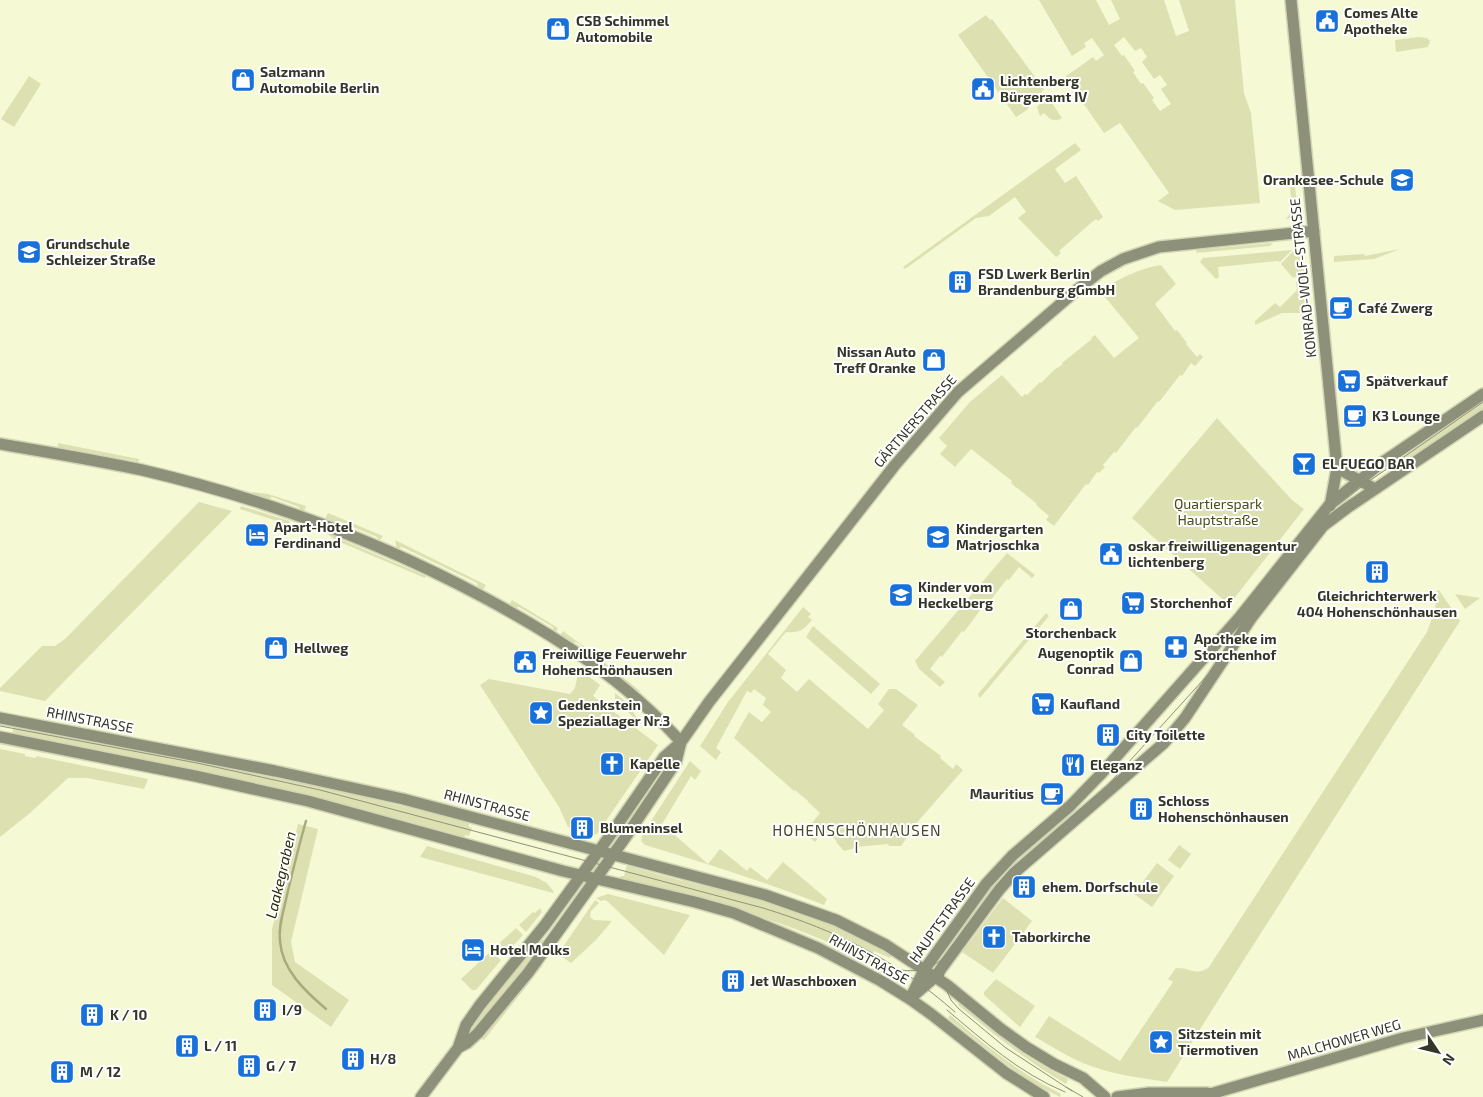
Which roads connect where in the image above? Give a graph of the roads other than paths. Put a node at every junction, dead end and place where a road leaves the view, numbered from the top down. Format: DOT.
graph roads {
  1 [pos="1291,0"];
  2 [pos="1314,231"];
  3 [pos="1483,394"];
  4 [pos="1483,416"];
  5 [pos="0,444"];
  6 [pos="1337,468"];
  7 [pos="1358,480"];
  8 [pos="1375,489"];
  9 [pos="1330,504"];
  10 [pos="1326,524"];
  11 [pos="1243,621"];
  12 [pos="6,719"];
  13 [pos="0,737"];
  14 [pos="681,742"];
  15 [pos="1112,761"];
  16 [pos="1127,775"];
  17 [pos="599,851"];
  18 [pos="613,855"];
  19 [pos="582,875"];
  20 [pos="595,878"];
  21 [pos="924,970"];
  22 [pos="935,977"];
  23 [pos="910,999"];
  24 [pos="1483,1020"];
  25 [pos="458,1048"];
  26 [pos="1214,1093"];
  27 [pos="421,1097"];
  28 [pos="1044,1097"];
  29 [pos="1105,1097"];
  30 [pos="1117,1097"];
  31 [pos="1200,1097"];
  1 -- 2 [label="main road, KONRAD-WOLF-STRASSE"];
  2 -- 6 [label="main road, KONRAD-WOLF-STRASSE"];
  2 -- 14 [label="main road, GÄRTNERSTRASSE"];
  3 -- 7 [label="main road, HAUPTSTRASSE"];
  4 -- 8 [label="main road, HAUPTSTRASSE"];
  5 -- 14 [label="main road"];
  6 -- 7 [label="main road"];
  6 -- 9 [label="main road, HAUPTSTRASSE"];
  7 -- 8 [label="main road"];
  7 -- 9 [label="main road, HAUPTSTRASSE"];
  8 -- 10 [label="main road, HAUPTSTRASSE"];
  9 -- 10 [label="main road, HAUPTSTRASSE"];
  9 -- 11 [label="main road, HAUPTSTRASSE"];
  10 -- 11 [label="main road, HAUPTSTRASSE"];
  11 -- 15 [label="main road, HAUPTSTRASSE"];
  11 -- 16 [label="main road, HAUPTSTRASSE"];
  12 -- 17 [label="main road, RHINSTRASSE"];
  13 -- 19 [label="main road, RHINSTRASSE"];
  14 -- 17 [label="main road, GÄRTNERSTRASSE"];
  14 -- 18 [label="main road, GÄRTNERSTRASSE"];
  15 -- 16 [label="main road"];
  15 -- 21 [label="main road, HAUPTSTRASSE"];
  16 -- 22 [label="main road, HAUPTSTRASSE"];
  17 -- 18 [label="main road, RHINSTRASSE"];
  17 -- 19 [label="main road, GÄRTNERSTRASSE"];
  18 -- 20 [label="main road, GÄRTNERSTRASSE"];
  18 -- 21 [label="main road, RHINSTRASSE"];
  19 -- 20 [label="main road, RHINSTRASSE"];
  19 -- 25 [label="main road, GÄRTNERSTRASSE"];
  20 -- 23 [label="main road, RHINSTRASSE"];
  20 -- 25 [label="main road, GÄRTNERSTRASSE"];
  21 -- 22 [label="main road, RHINSTRASSE"];
  21 -- 23 [label="main road, HAUPTSTRASSE"];
  22 -- 23 [label="main road, HAUPTSTRASSE"];
  22 -- 29 [label="main road, RHINSTRASSE"];
  23 -- 28 [label="main road, RHINSTRASSE"];
  24 -- 26 [label="main road, MALCHOWER WEG"];
  25 -- 27 [label="main road"];
  26 -- 30 [label="main road, MALCHOWER WEG"];
  26 -- 31 [label="main road, MALCHOWER WEG"];
}
